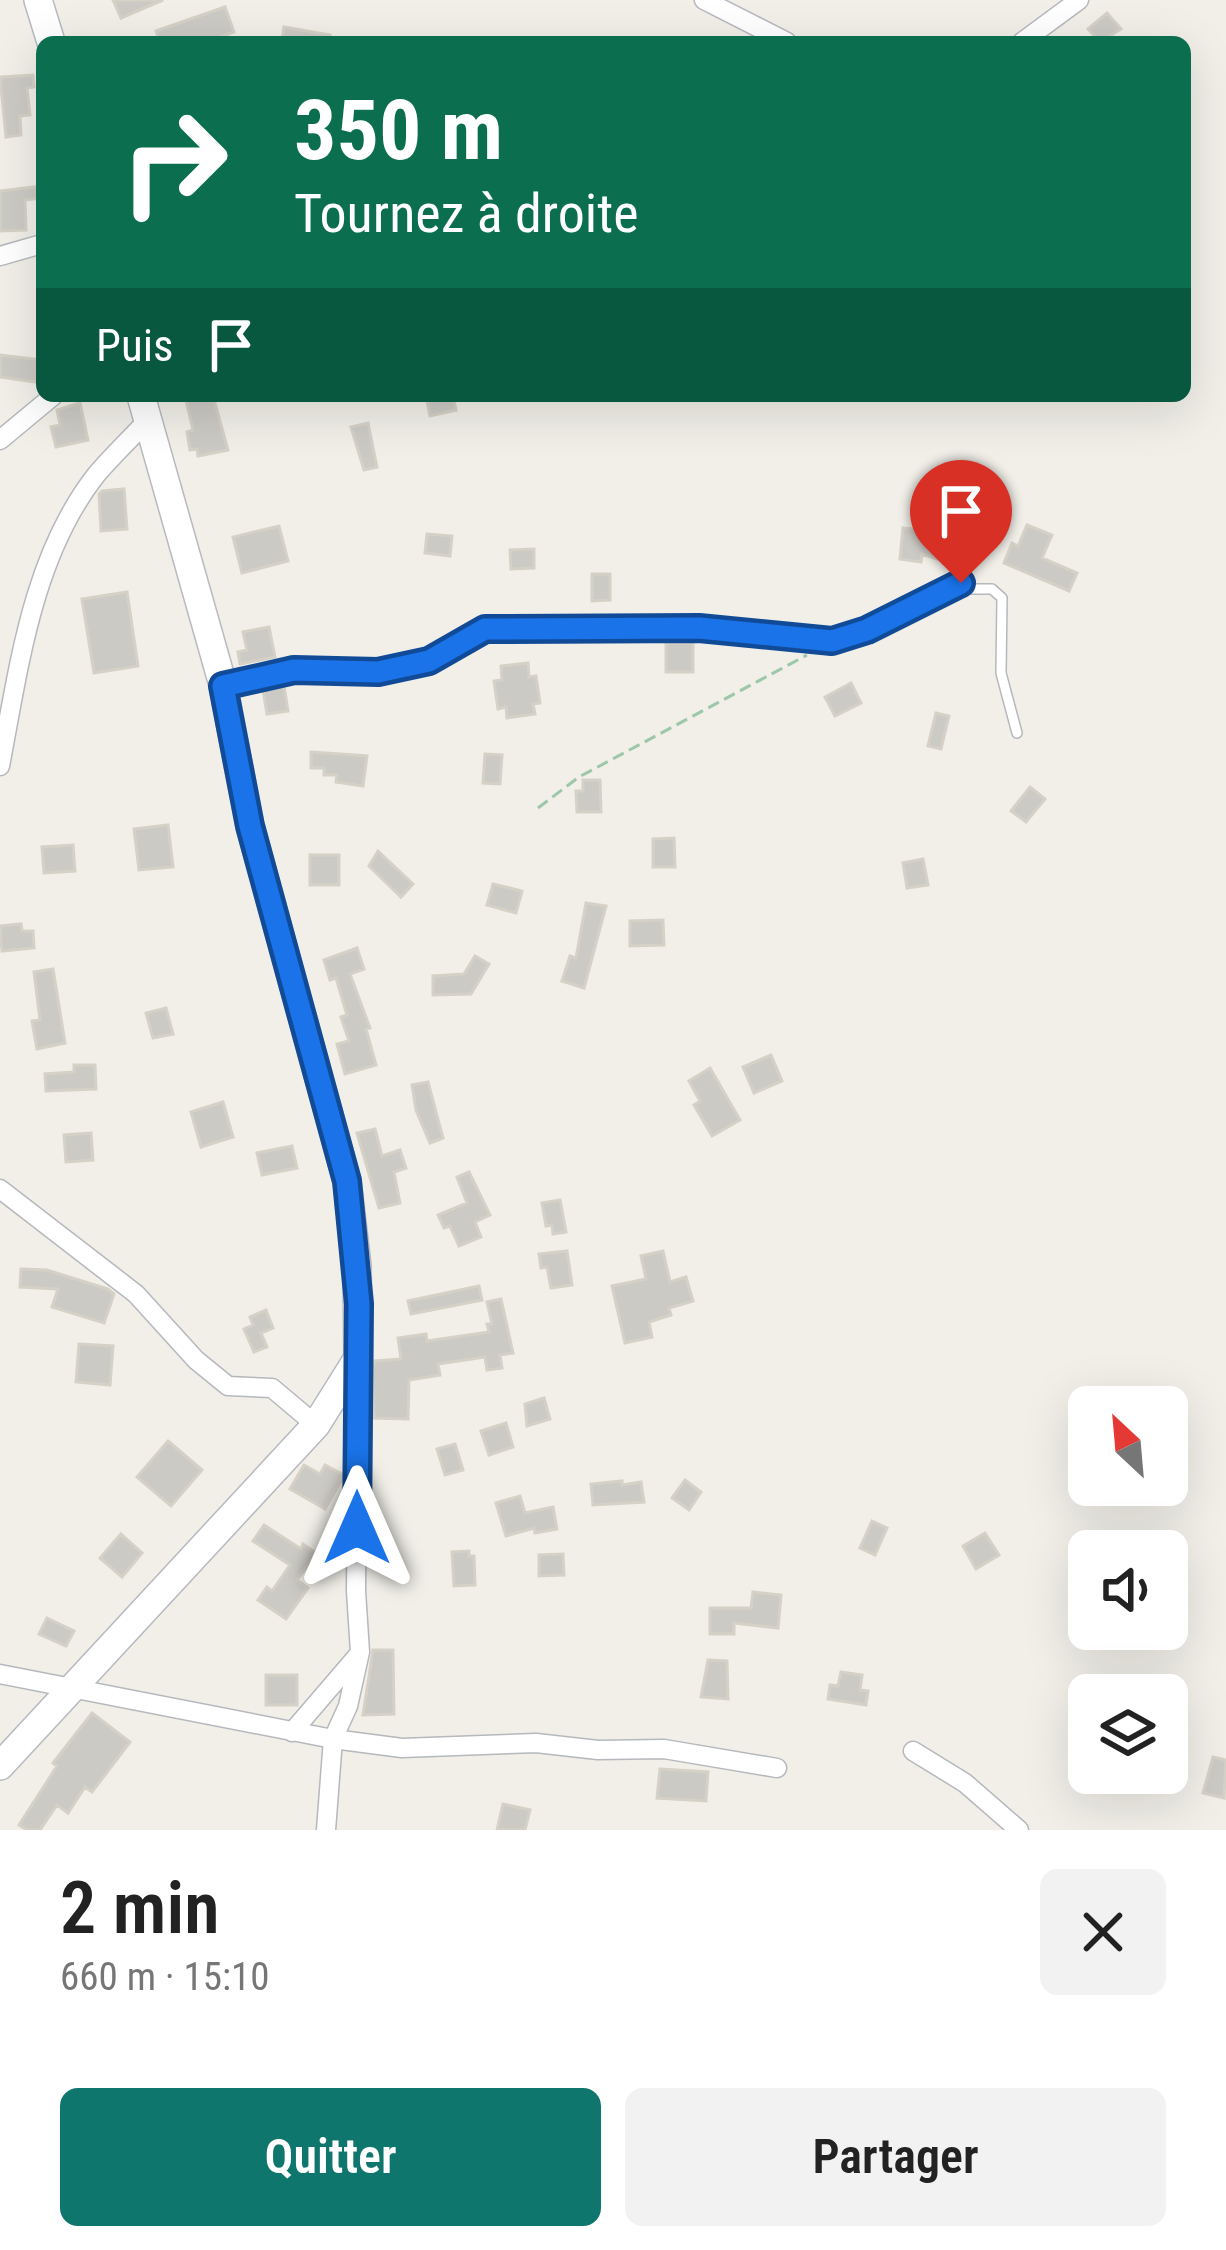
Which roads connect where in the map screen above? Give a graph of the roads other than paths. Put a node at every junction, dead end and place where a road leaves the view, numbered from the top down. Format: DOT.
graph roads {
  1 [pos="38,0"];
  2 [pos="704,0"];
  3 [pos="1078,0"];
  4 [pos="48,36"];
  5 [pos="775,36"];
  6 [pos="1030,36"];
  7 [pos="36,246"];
  8 [pos="0,256"];
  9 [pos="46,402"];
  10 [pos="144,408"];
  11 [pos="0,440"];
  12 [pos="961,583"];
  13 [pos="223,686"];
  14 [pos="1017,733"];
  15 [pos="0,766"];
  16 [pos="0,1189"];
  17 [pos="358,1358"];
  18 [pos="316,1425"];
  19 [pos="360,1652"];
  20 [pos="0,1675"];
  21 [pos="70,1687"];
  22 [pos="292,1732"];
  23 [pos="333,1739"];
  24 [pos="913,1751"];
  25 [pos="0,1766"];
  26 [pos="777,1768"];
  27 [pos="326,1830"];
  28 [pos="1019,1830"];
  1 -- 4 [label="street"];
  2 -- 5 [label="street"];
  3 -- 6 [label="street"];
  7 -- 8 [label="street"];
  9 -- 11 [label="street"];
  10 -- 13 [label="street"];
  10 -- 15 [label="street"];
  12 -- 13 [label="street"];
  12 -- 14 [label="lane"];
  13 -- 17 [label="street"];
  16 -- 18 [label="street"];
  17 -- 18 [label="street"];
  17 -- 19 [label="street"];
  18 -- 21 [label="street"];
  19 -- 22 [label="street"];
  19 -- 23 [label="street"];
  20 -- 21 [label="street"];
  21 -- 22 [label="street"];
  21 -- 25 [label="street"];
  22 -- 23 [label="street"];
  23 -- 26 [label="street"];
  23 -- 27 [label="street"];
  24 -- 28 [label="street"];
}
